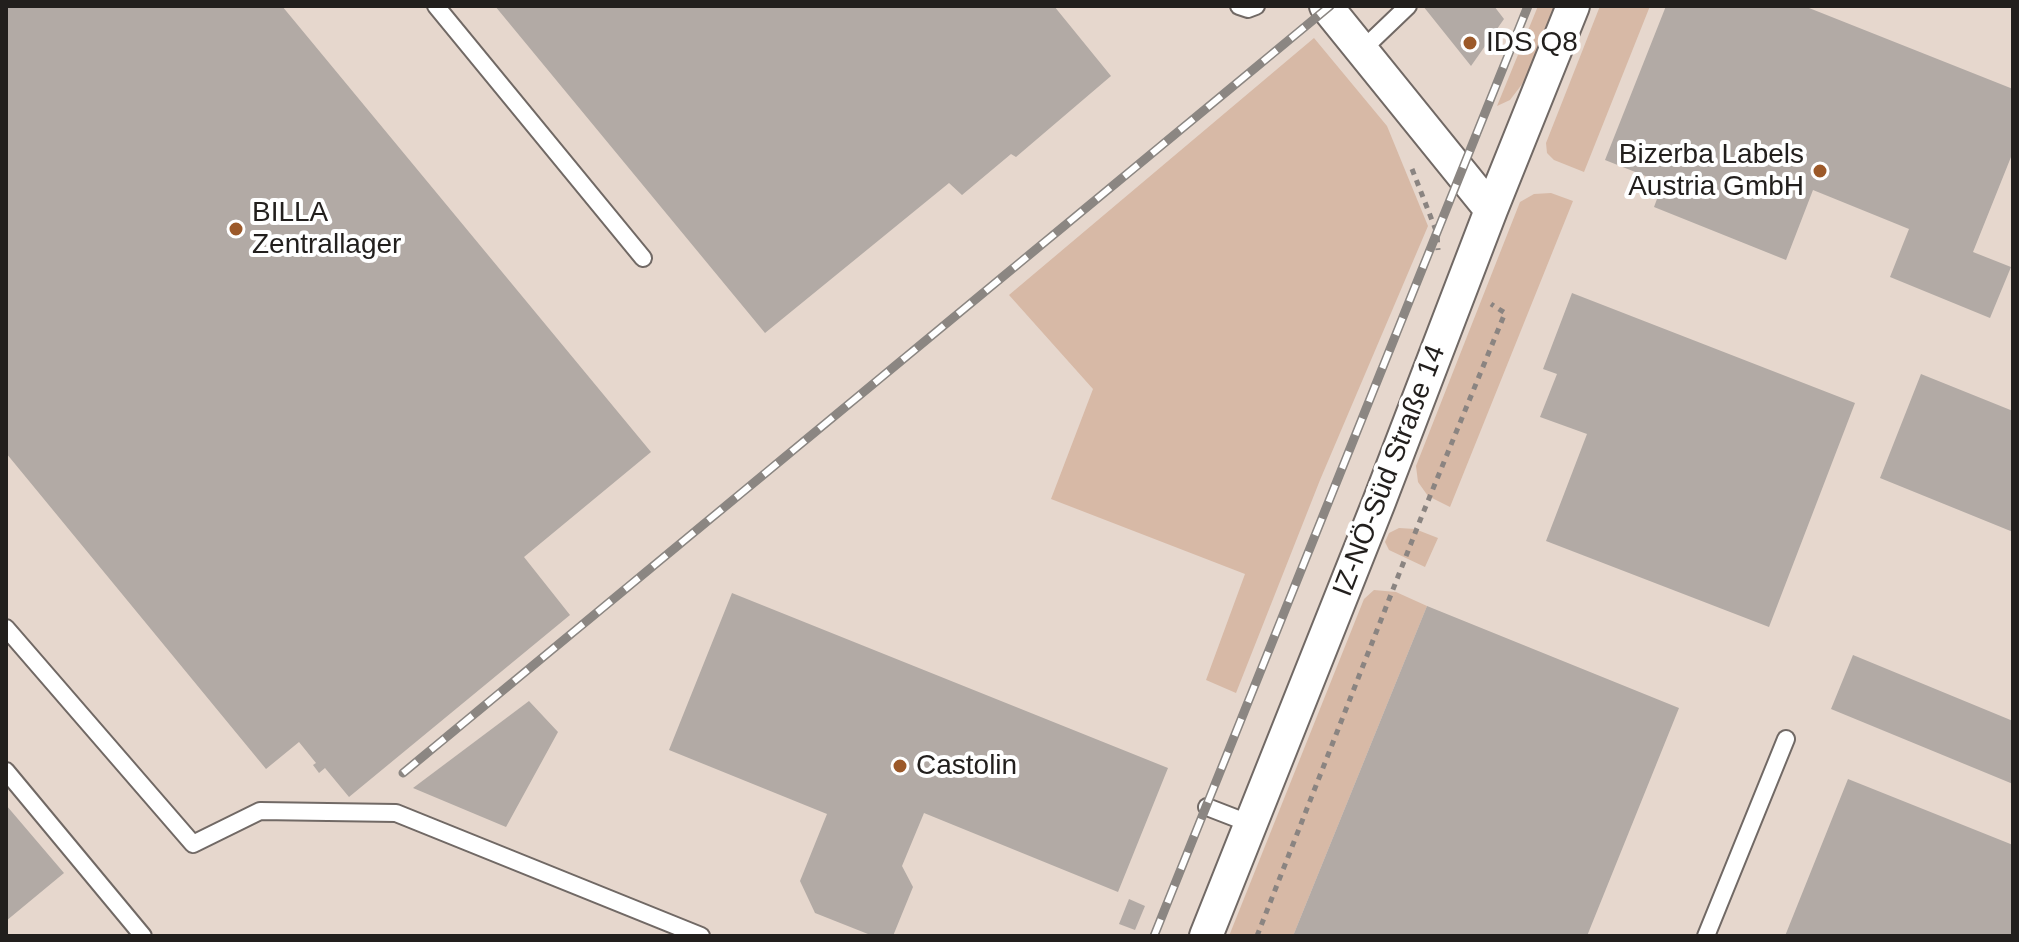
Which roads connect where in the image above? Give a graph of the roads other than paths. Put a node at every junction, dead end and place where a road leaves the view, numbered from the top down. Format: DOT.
graph roads {
  1 [pos="436,6"];
  2 [pos="1239,6"];
  3 [pos="1256,6"];
  4 [pos="1326,6"];
  5 [pos="1408,6"];
  6 [pos="1573,6"];
  7 [pos="1362,50"];
  8 [pos="1491,210"];
  9 [pos="643,258"];
  10 [pos="6,628"];
  11 [pos="1786,739"];
  12 [pos="6,771"];
  13 [pos="1207,807"];
  14 [pos="1251,824"];
  15 [pos="143,936"];
  16 [pos="701,936"];
  17 [pos="1206,936"];
  18 [pos="1706,936"];
  1 -- 9 [label="lane"];
  2 -- 3 [label="lane"];
  4 -- 7 [label="street"];
  5 -- 7 [label="lane"];
  6 -- 8 [label="street, IZ-NÖ-Süd Straße 14"];
  7 -- 8 [label="street"];
  8 -- 14 [label="street, IZ-NÖ-Süd Straße 14"];
  10 -- 16 [label="lane"];
  11 -- 18 [label="lane"];
  12 -- 15 [label="lane"];
  13 -- 14 [label="lane"];
  14 -- 17 [label="street, IZ-NÖ-Süd Straße 14"];
}
